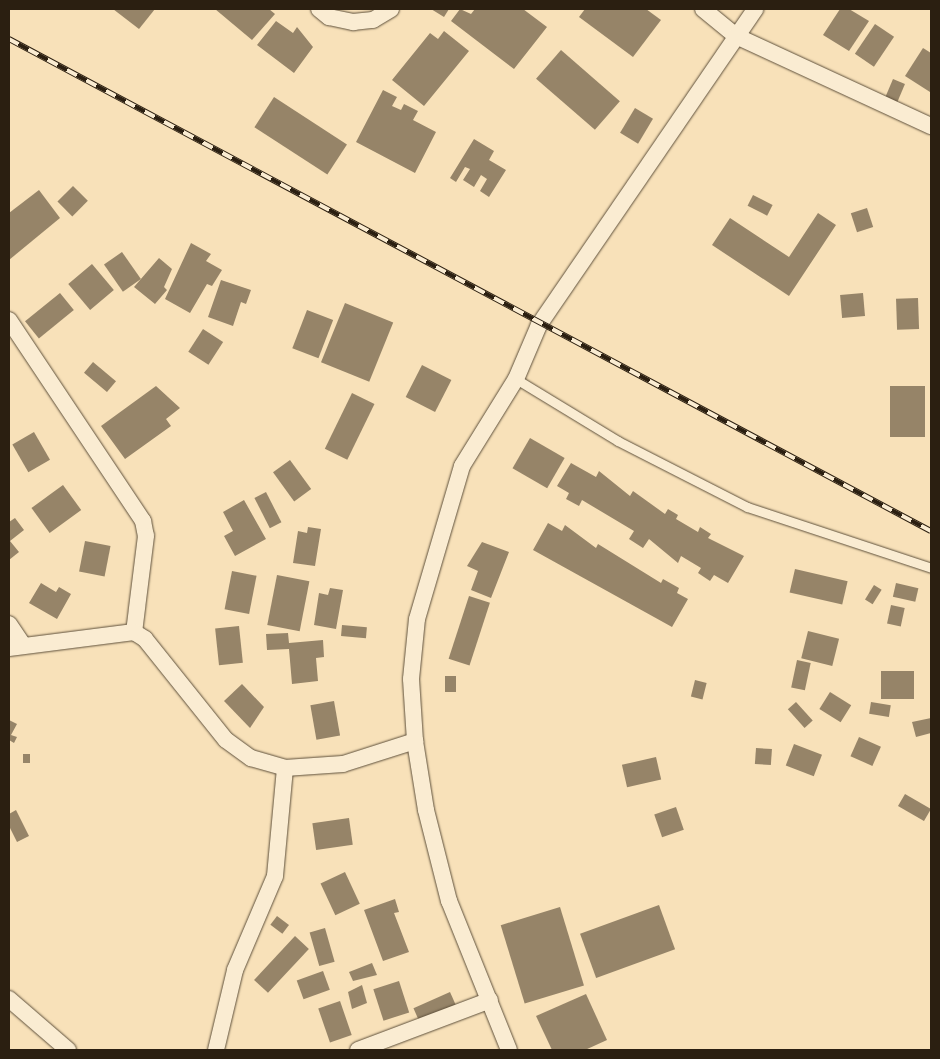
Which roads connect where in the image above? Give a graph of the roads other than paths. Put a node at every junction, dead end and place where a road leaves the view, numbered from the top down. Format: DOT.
graph roads {
  1 [pos="319,9"];
  2 [pos="391,9"];
  3 [pos="702,9"];
  4 [pos="755,9"];
  5 [pos="736,36"];
  6 [pos="931,126"];
  7 [pos="9,320"];
  8 [pos="516,379"];
  9 [pos="931,568"];
  10 [pos="9,624"];
  11 [pos="134,632"];
  12 [pos="16,647"];
  13 [pos="415,741"];
  14 [pos="285,768"];
  15 [pos="9,999"];
  16 [pos="490,1000"];
  17 [pos="68,1050"];
  18 [pos="216,1050"];
  19 [pos="358,1050"];
  20 [pos="509,1050"];
  1 -- 2 [label="street"];
  3 -- 5 [label="street"];
  4 -- 5 [label="street"];
  5 -- 6 [label="street"];
  5 -- 8 [label="street"];
  7 -- 11 [label="street"];
  8 -- 9 [label="lane"];
  8 -- 13 [label="street"];
  10 -- 12 [label="street"];
  11 -- 12 [label="street"];
  11 -- 14 [label="street"];
  13 -- 14 [label="street"];
  13 -- 16 [label="street"];
  14 -- 18 [label="street"];
  15 -- 17 [label="street"];
  16 -- 19 [label="street"];
  16 -- 20 [label="street"];
}
